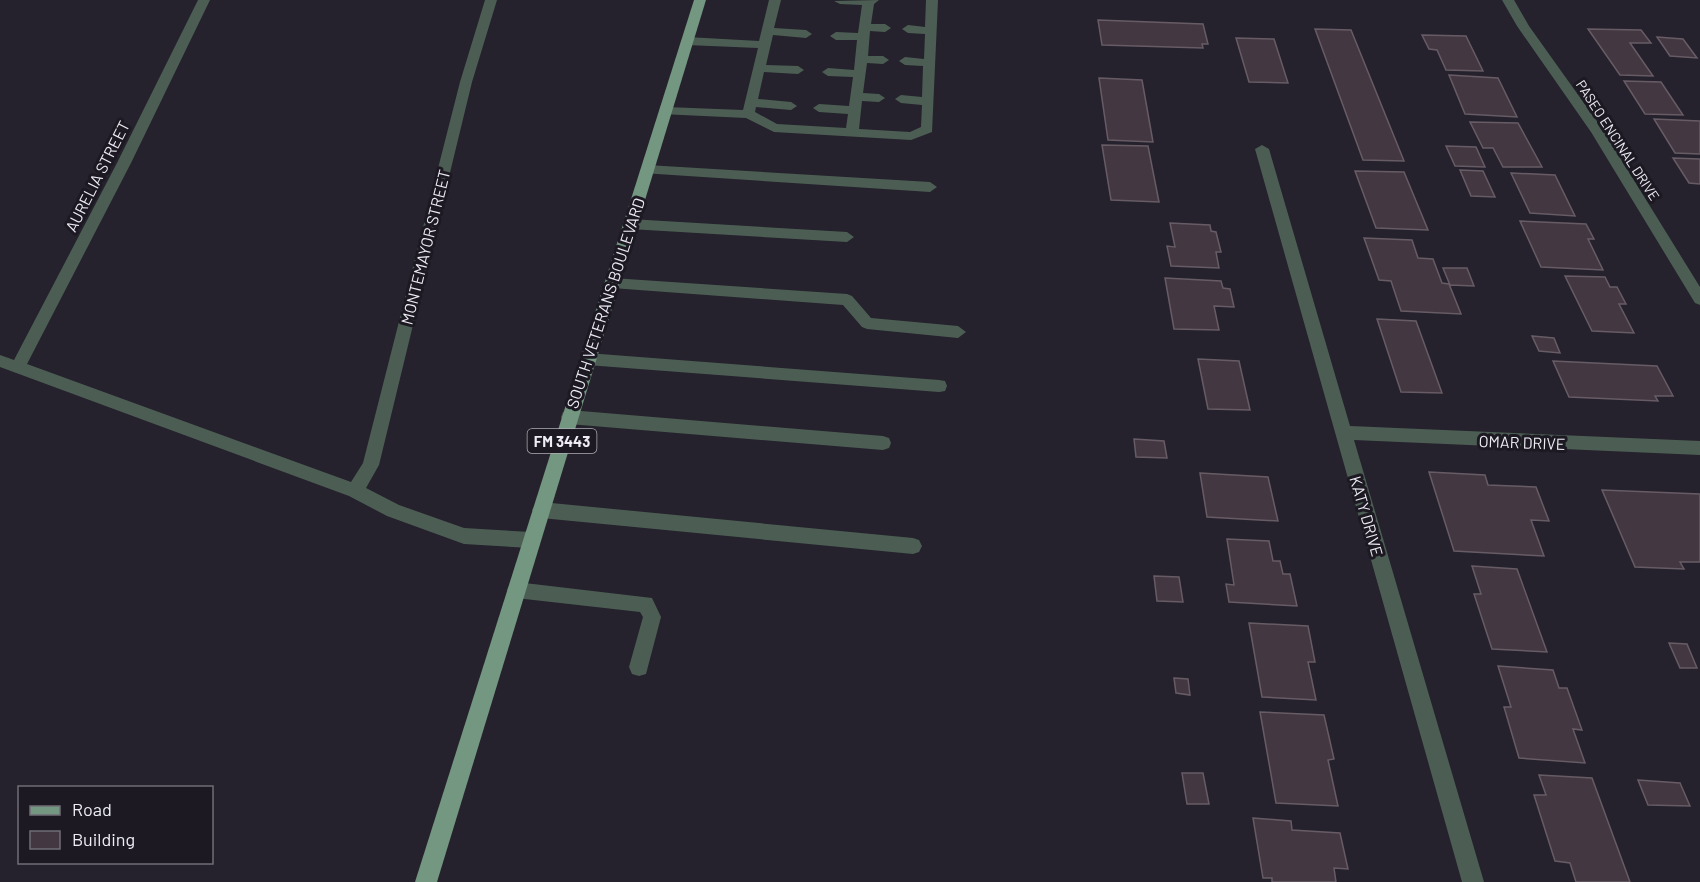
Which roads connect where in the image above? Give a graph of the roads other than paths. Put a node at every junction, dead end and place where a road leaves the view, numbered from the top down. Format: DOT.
graph roads {
  1 [pos="204,0"];
  2 [pos="491,0"];
  3 [pos="700,0"];
  4 [pos="775,0"];
  5 [pos="932,0"];
  6 [pos="1508,0"];
  7 [pos="840,1"];
  8 [pos="870,1"];
  9 [pos="885,28"];
  10 [pos="908,29"];
  11 [pos="768,31"];
  12 [pos="931,31"];
  13 [pos="865,32"];
  14 [pos="806,34"];
  15 [pos="836,36"];
  16 [pos="687,40"];
  17 [pos="764,45"];
  18 [pos="861,59"];
  19 [pos="883,60"];
  20 [pos="904,61"];
  21 [pos="930,63"];
  22 [pos="759,68"];
  23 [pos="798,70"];
  24 [pos="828,72"];
  25 [pos="859,74"];
  26 [pos="879,98"];
  27 [pos="901,99"];
  28 [pos="928,101"];
  29 [pos="856,103"];
  30 [pos="790,106"];
  31 [pos="819,108"];
  32 [pos="749,109"];
  33 [pos="666,111"];
  34 [pos="852,133"];
  35 [pos="1262,149"];
  36 [pos="647,170"];
  37 [pos="930,187"];
  38 [pos="630,224"];
  39 [pos="847,237"];
  40 [pos="612,283"];
  41 [pos="1700,299"];
  42 [pos="958,332"];
  43 [pos="587,359"];
  44 [pos="0,361"];
  45 [pos="18,366"];
  46 [pos="939,386"];
  47 [pos="569,417"];
  48 [pos="1344,433"];
  49 [pos="883,443"];
  50 [pos="1700,448"];
  51 [pos="355,491"];
  52 [pos="540,510"];
  53 [pos="531,540"];
  54 [pos="913,546"];
  55 [pos="516,590"];
  56 [pos="639,667"];
  57 [pos="426,882"];
  58 [pos="1473,882"];
  1 -- 45 [label="street, AURELIA STREET"];
  2 -- 51 [label="street, MONTEMAYOR STREET"];
  3 -- 16 [label="main road, SOUTH VETERANS BOULEVARD / FM 3443"];
  4 -- 11 [label="street"];
  5 -- 12 [label="street"];
  6 -- 41 [label="street, PASEO ENCINAL DRIVE"];
  7 -- 8 [label="street"];
  8 -- 13 [label="street"];
  9 -- 13 [label="street"];
  10 -- 12 [label="street"];
  11 -- 14 [label="street"];
  11 -- 17 [label="street"];
  12 -- 21 [label="street"];
  13 -- 15 [label="street"];
  13 -- 18 [label="street"];
  16 -- 17 [label="street"];
  16 -- 33 [label="main road, SOUTH VETERANS BOULEVARD / FM 3443"];
  17 -- 22 [label="street"];
  18 -- 19 [label="street"];
  18 -- 25 [label="street"];
  20 -- 21 [label="street"];
  21 -- 28 [label="street"];
  22 -- 23 [label="street"];
  22 -- 32 [label="street"];
  24 -- 25 [label="street"];
  25 -- 29 [label="street"];
  26 -- 29 [label="street"];
  27 -- 28 [label="street"];
  28 -- 34 [label="street"];
  29 -- 31 [label="street"];
  29 -- 34 [label="street"];
  30 -- 32 [label="street"];
  32 -- 33 [label="street"];
  32 -- 34 [label="street"];
  33 -- 36 [label="main road, SOUTH VETERANS BOULEVARD / FM 3443"];
  35 -- 48 [label="street, KATY DRIVE"];
  36 -- 37 [label="street"];
  36 -- 38 [label="main road, SOUTH VETERANS BOULEVARD / FM 3443"];
  38 -- 39 [label="street"];
  38 -- 40 [label="main road, SOUTH VETERANS BOULEVARD / FM 3443"];
  40 -- 42 [label="street"];
  40 -- 43 [label="main road, SOUTH VETERANS BOULEVARD / FM 3443"];
  43 -- 46 [label="street"];
  43 -- 47 [label="main road, SOUTH VETERANS BOULEVARD / FM 3443"];
  44 -- 45 [label="street"];
  45 -- 51 [label="street"];
  47 -- 49 [label="street"];
  47 -- 52 [label="main road, SOUTH VETERANS BOULEVARD / FM 3443"];
  48 -- 50 [label="street, OMAR DRIVE"];
  48 -- 58 [label="street, KATY DRIVE"];
  51 -- 53 [label="street"];
  52 -- 53 [label="main road, SOUTH VETERANS BOULEVARD / FM 3443"];
  52 -- 54 [label="street"];
  53 -- 55 [label="main road, SOUTH VETERANS BOULEVARD / FM 3443"];
  55 -- 56 [label="street"];
  55 -- 57 [label="main road, SOUTH VETERANS BOULEVARD / FM 3443"];
}
